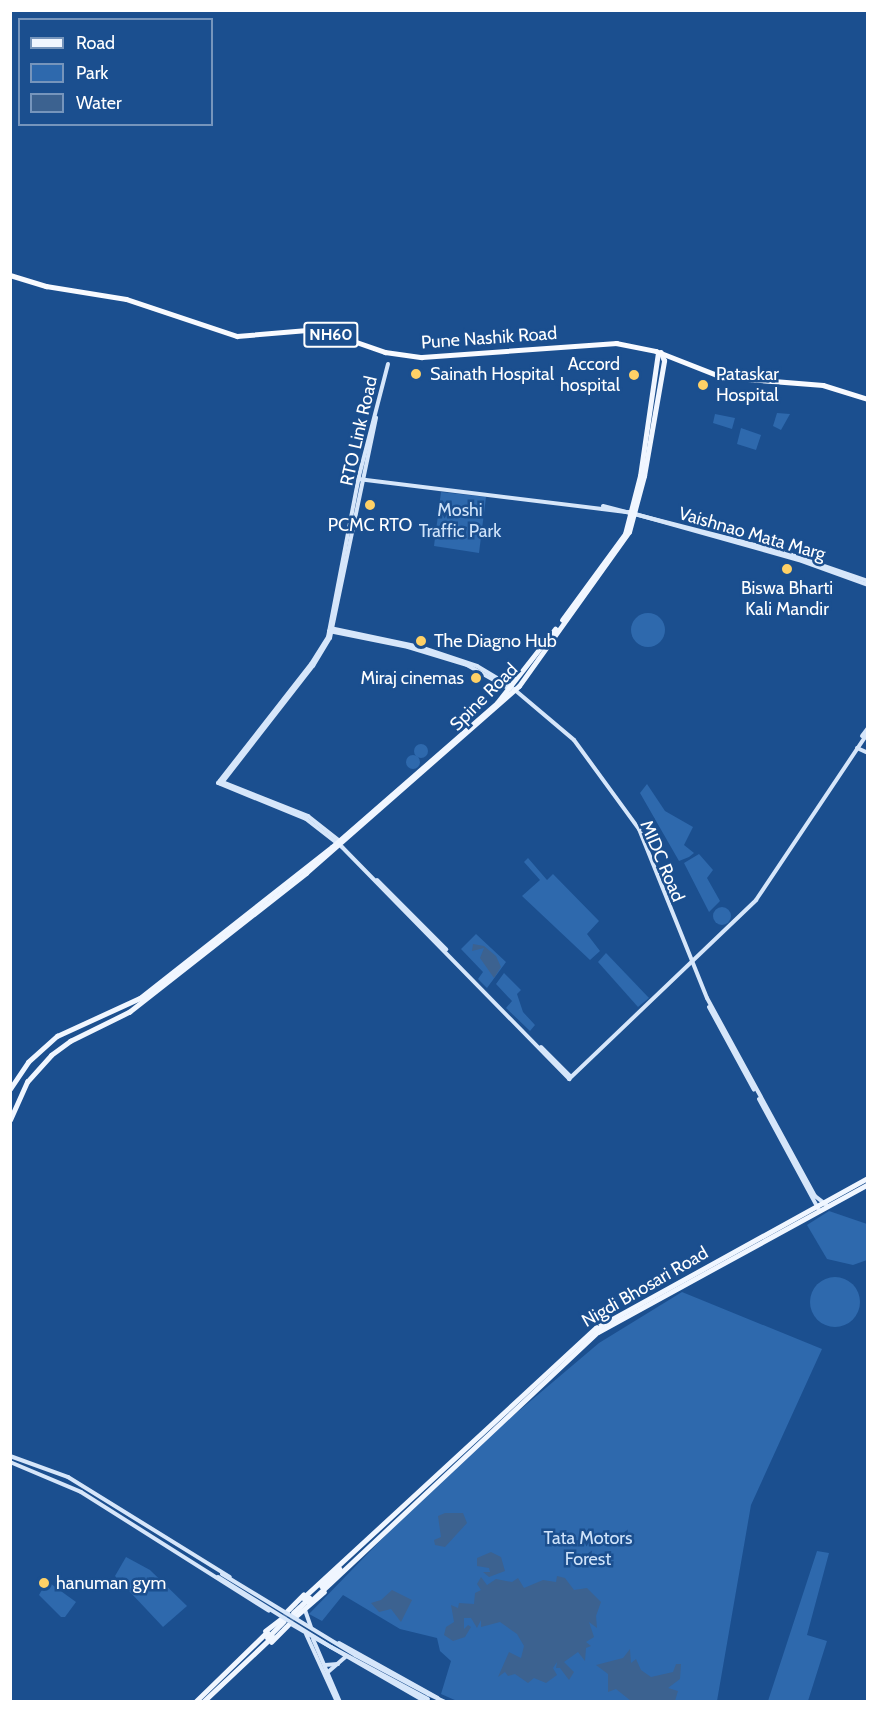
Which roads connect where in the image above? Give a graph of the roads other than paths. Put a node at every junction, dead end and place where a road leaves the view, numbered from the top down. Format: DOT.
graph roads {
  1 [pos="10,277"];
  2 [pos="660,354"];
  3 [pos="390,356"];
  4 [pos="867,401"];
  5 [pos="360,478"];
  6 [pos="631,512"];
  7 [pos="867,583"];
  8 [pos="331,630"];
  9 [pos="512,690"];
  10 [pos="867,728"];
  11 [pos="867,733"];
  12 [pos="856,747"];
  13 [pos="867,753"];
  14 [pos="340,844"];
  15 [pos="203,950"];
  16 [pos="689,963"];
  17 [pos="695,976"];
  18 [pos="10,1089"];
  19 [pos="767,1110"];
  20 [pos="11,1119"];
  21 [pos="867,1178"];
  22 [pos="867,1184"];
  23 [pos="826,1204"];
  24 [pos="818,1208"];
  25 [pos="10,1456"];
  26 [pos="10,1462"];
  27 [pos="357,1553"];
  28 [pos="221,1573"];
  29 [pos="216,1577"];
  30 [pos="303,1598"];
  31 [pos="309,1603"];
  32 [pos="305,1610"];
  33 [pos="291,1614"];
  34 [pos="285,1622"];
  35 [pos="311,1627"];
  36 [pos="301,1628"];
  37 [pos="316,1630"];
  38 [pos="267,1632"];
  39 [pos="306,1634"];
  40 [pos="272,1637"];
  41 [pos="313,1638"];
  42 [pos="350,1649"];
  43 [pos="345,1657"];
  44 [pos="235,1664"];
  45 [pos="338,1664"];
  46 [pos="325,1665"];
  47 [pos="328,1672"];
  48 [pos="232,1674"];
  49 [pos="438,1698"];
  50 [pos="428,1699"];
  51 [pos="195,1701"];
  52 [pos="203,1701"];
  53 [pos="337,1701"];
  54 [pos="445,1701"];
  1 -- 2 [label="highway, Pune Nashik Road / NH60"];
  1 -- 3 [label="highway, Pune Nashik Road / NH60"];
  2 -- 3 [label="highway, Pune Nashik Road / NH60"];
  2 -- 4 [label="highway, Pune Nashik Road / NH60"];
  2 -- 6 [label="main road, Spine Road"];
  3 -- 5 [label="main road, RTO Link Road"];
  5 -- 6 [label="main road, Vaishnao Mata Marg"];
  5 -- 8 [label="main road, RTO Link Road"];
  6 -- 7 [label="main road, Vaishnao Mata Marg"];
  6 -- 9 [label="main road, Spine Road"];
  8 -- 9 [label="main road, MIDC Road"];
  8 -- 14 [label="main road, RTO Link Road"];
  9 -- 14 [label="main road, Spine Road"];
  9 -- 16 [label="main road, MIDC Road"];
  10 -- 12 [label="main road"];
  11 -- 12 [label="main road"];
  12 -- 13 [label="main road"];
  12 -- 16 [label="main road"];
  14 -- 15 [label="main road, Spine Road"];
  14 -- 16 [label="main road"];
  15 -- 18 [label="main road"];
  15 -- 20 [label="main road"];
  16 -- 17 [label="main road, MIDC Road"];
  17 -- 19 [label="main road, MIDC Road"];
  17 -- 19 [label="main road, MIDC Road"];
  19 -- 23 [label="main road"];
  19 -- 24 [label="main road, MIDC Road"];
  21 -- 23 [label="main road, Nigdi Bhosari Road"];
  22 -- 23 [label="main road, Nigdi Bhosari Road"];
  23 -- 24 [label="main road, Nigdi Bhosari Road"];
  24 -- 27 [label="main road, Nigdi Bhosari Road"];
  25 -- 28 [label="main road"];
  26 -- 29 [label="main road"];
  27 -- 30 [label="main road"];
  27 -- 31 [label="main road"];
  27 -- 32 [label="main road"];
  27 -- 33 [label="main road"];
  28 -- 33 [label="main road"];
  28 -- 50 [label="main road, bridge"];
  29 -- 34 [label="main road"];
  29 -- 36 [label="main road, bridge"];
  32 -- 33 [label="main road"];
  32 -- 35 [label="main road"];
  33 -- 34 [label="main road"];
  33 -- 34 [label="main road"];
  33 -- 35 [label="main road"];
  34 -- 39 [label="main road"];
  34 -- 44 [label="main road"];
  34 -- 48 [label="main road"];
  35 -- 37 [label="main road"];
  36 -- 50 [label="main road, bridge"];
  36 -- 53 [label="main road, bridge"];
  37 -- 41 [label="main road"];
  37 -- 42 [label="main road"];
  38 -- 44 [label="main road"];
  39 -- 41 [label="main road"];
  39 -- 53 [label="main road"];
  40 -- 48 [label="main road"];
  41 -- 43 [label="main road"];
  41 -- 46 [label="main road"];
  42 -- 43 [label="main road"];
  42 -- 49 [label="main road"];
  43 -- 45 [label="main road"];
  43 -- 50 [label="main road"];
  44 -- 51 [label="main road"];
  45 -- 46 [label="main road"];
  45 -- 47 [label="main road"];
  46 -- 47 [label="main road"];
  47 -- 53 [label="main road"];
  48 -- 52 [label="main road"];
  49 -- 50 [label="main road"];
  49 -- 54 [label="main road"];
}
